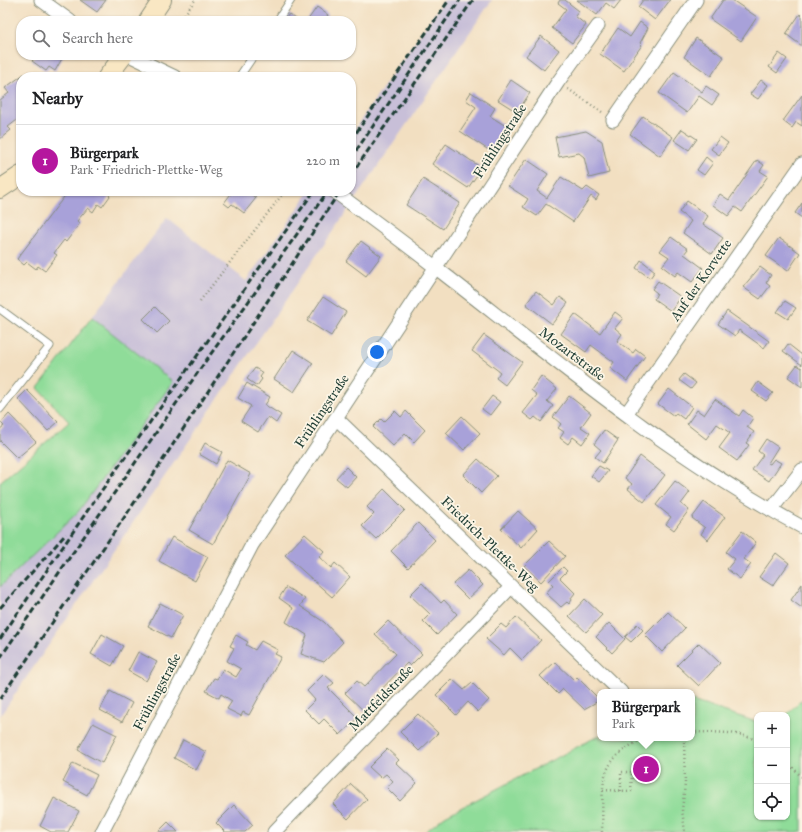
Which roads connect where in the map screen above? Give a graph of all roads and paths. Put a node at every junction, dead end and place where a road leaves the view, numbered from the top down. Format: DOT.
graph roads {
  1 [pos="41,0"];
  2 [pos="162,0"];
  3 [pos="195,0"];
  4 [pos="291,0"];
  5 [pos="696,0"];
  6 [pos="63,16"];
  7 [pos="151,16"];
  8 [pos="184,16"];
  9 [pos="280,16"];
  10 [pos="598,26"];
  11 [pos="120,60"];
  12 [pos="139,60"];
  13 [pos="251,60"];
  14 [pos="111,72"];
  15 [pos="165,72"];
  16 [pos="242,72"];
  17 [pos="558,82"];
  18 [pos="613,120"];
  19 [pos="802,164"];
  20 [pos="16,178"];
  21 [pos="0,189"];
  22 [pos="281,196"];
  23 [pos="341,196"];
  24 [pos="436,268"];
  25 [pos="200,301"];
  26 [pos="0,309"];
  27 [pos="0,408"];
  28 [pos="626,414"];
  29 [pos="336,418"];
  30 [pos="802,470"];
  31 [pos="771,510"];
  32 [pos="802,527"];
  33 [pos="511,587"];
  34 [pos="618,689"];
  35 [pos="695,732"];
  36 [pos="754,738"];
  37 [pos="640,741"];
  38 [pos="684,741"];
  39 [pos="790,765"];
  40 [pos="802,777"];
  41 [pos="603,790"];
  42 [pos="621,791"];
  43 [pos="102,832"];
  44 [pos="274,832"];
  45 [pos="602,832"];
  46 [pos="685,832"];
  1 -- 6 [label="street"];
  2 -- 7 [label="main road"];
  3 -- 8 [label="path"];
  4 -- 9 [label="lane"];
  5 -- 18 [label="street"];
  10 -- 17 [label="street, Frühlingstraße"];
  11 -- 14 [label="main road"];
  12 -- 15 [label="street"];
  13 -- 16 [label="lane"];
  17 -- 18 [label="path"];
  17 -- 24 [label="street, Frühlingstraße"];
  19 -- 28 [label="street, Auf der Korvette"];
  20 -- 21 [label="main road"];
  22 -- 25 [label="path"];
  23 -- 24 [label="street, Mozartstraße"];
  24 -- 28 [label="street, Mozartstraße"];
  24 -- 29 [label="street, Frühlingstraße"];
  26 -- 27 [label="lane"];
  28 -- 31 [label="street, Mozartstraße"];
  29 -- 33 [label="street, Friedrich-Plettke-Weg"];
  29 -- 43 [label="street, Frühlingstraße"];
  30 -- 31 [label="street"];
  31 -- 32 [label="street, Mozartstraße"];
  33 -- 34 [label="street, Friedrich-Plettke-Weg"];
  33 -- 44 [label="street, Mattfeldstraße"];
  35 -- 36 [label="path"];
  37 -- 41 [label="path"];
  38 -- 46 [label="path"];
  39 -- 40 [label="path"];
  41 -- 42 [label="path"];
  41 -- 45 [label="path"];
  42 -- 42 [label="path"];
}
